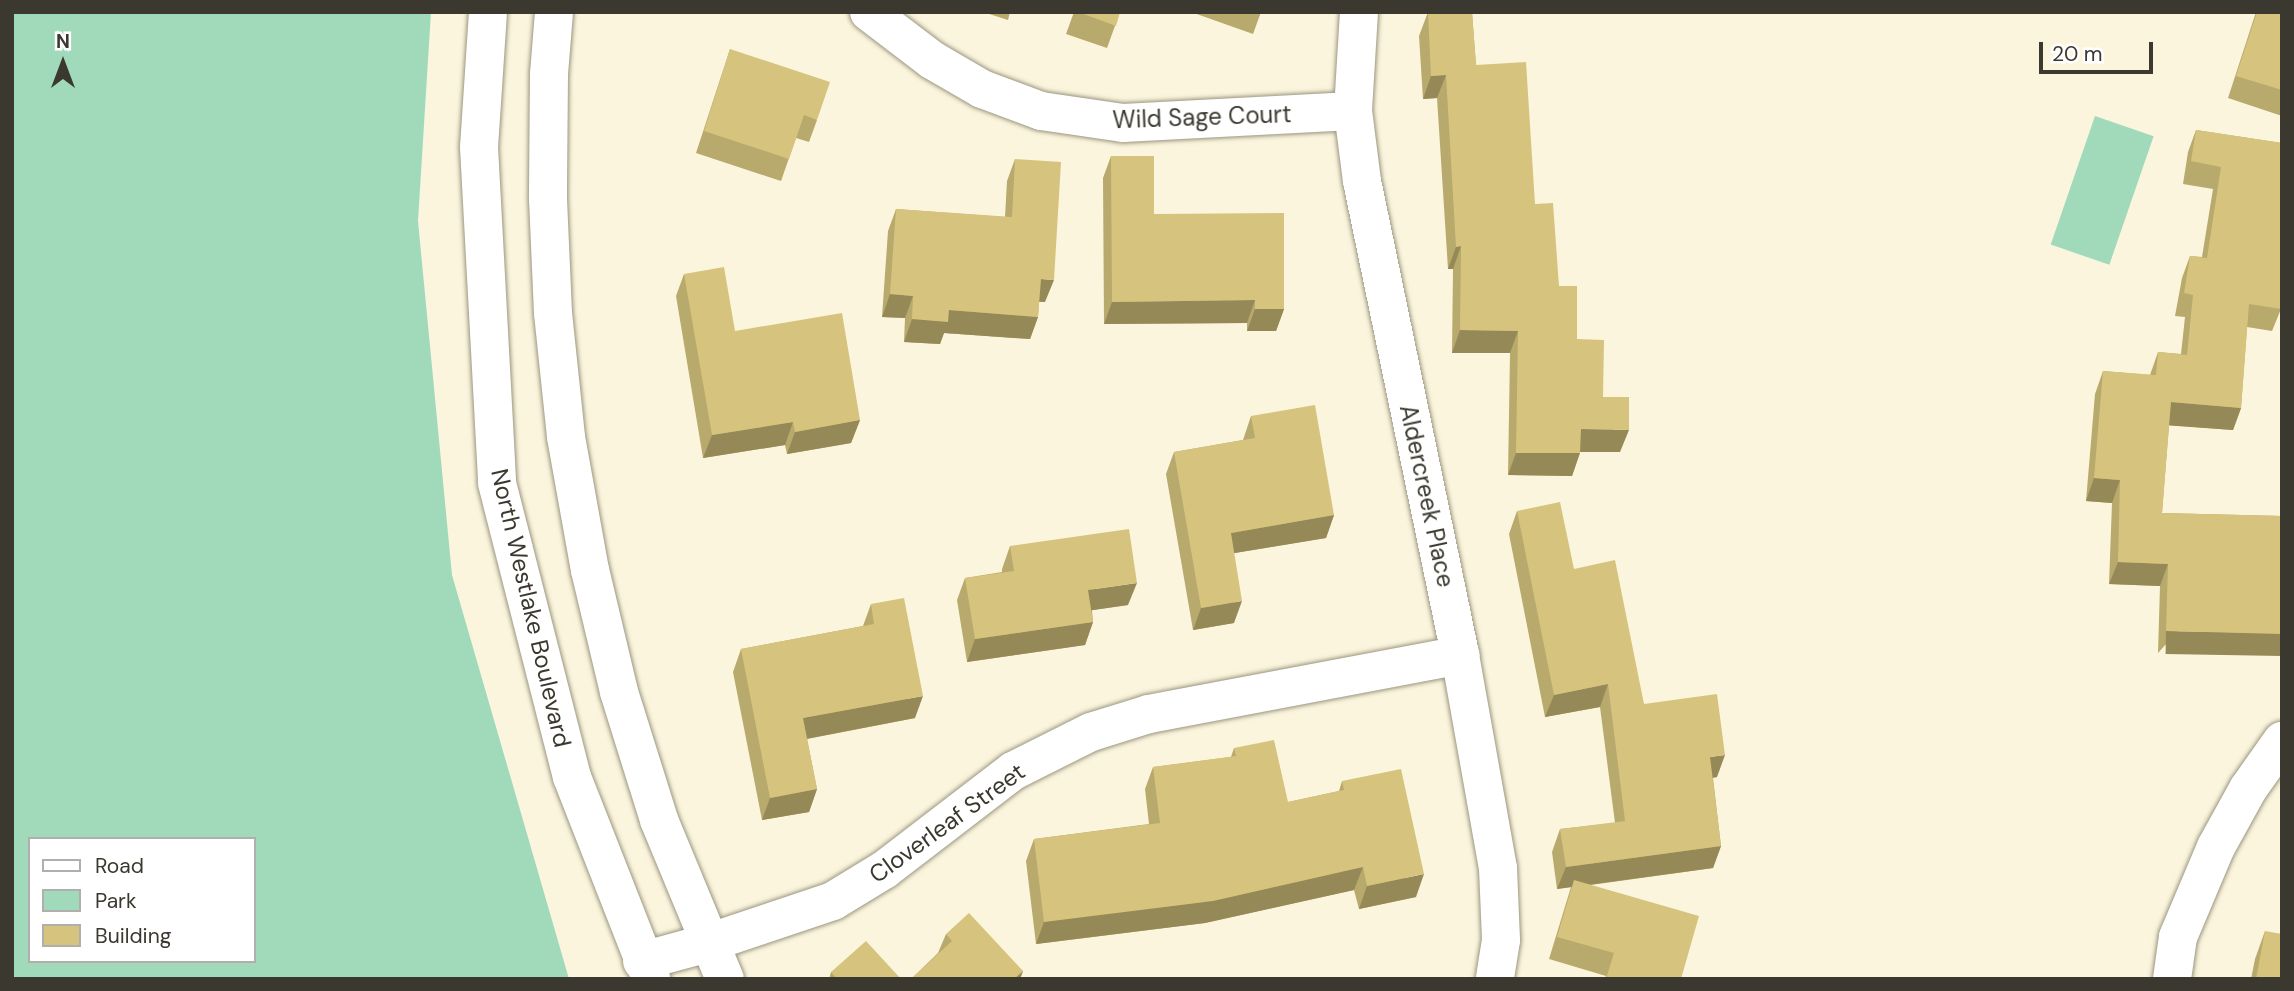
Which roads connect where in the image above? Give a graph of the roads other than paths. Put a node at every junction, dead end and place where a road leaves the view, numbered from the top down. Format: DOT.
graph roads {
  1 [pos="488,12"];
  2 [pos="554,12"];
  3 [pos="869,12"];
  4 [pos="1359,12"];
  5 [pos="1353,111"];
  6 [pos="1460,655"];
  7 [pos="2282,741"];
  8 [pos="708,943"];
  9 [pos="647,970"];
  10 [pos="725,979"];
  11 [pos="1495,979"];
  12 [pos="2172,979"];
  1 -- 9 [label="street, North Westlake Boulevard"];
  2 -- 8 [label="street"];
  3 -- 5 [label="street, Wild Sage Court"];
  4 -- 5 [label="street, Aldercreek Place"];
  5 -- 6 [label="street, Aldercreek Place"];
  6 -- 8 [label="street, Cloverleaf Street"];
  6 -- 11 [label="street, Aldercreek Place"];
  7 -- 12 [label="street"];
  8 -- 9 [label="street, Cloverleaf Street"];
  8 -- 10 [label="street"];
}
